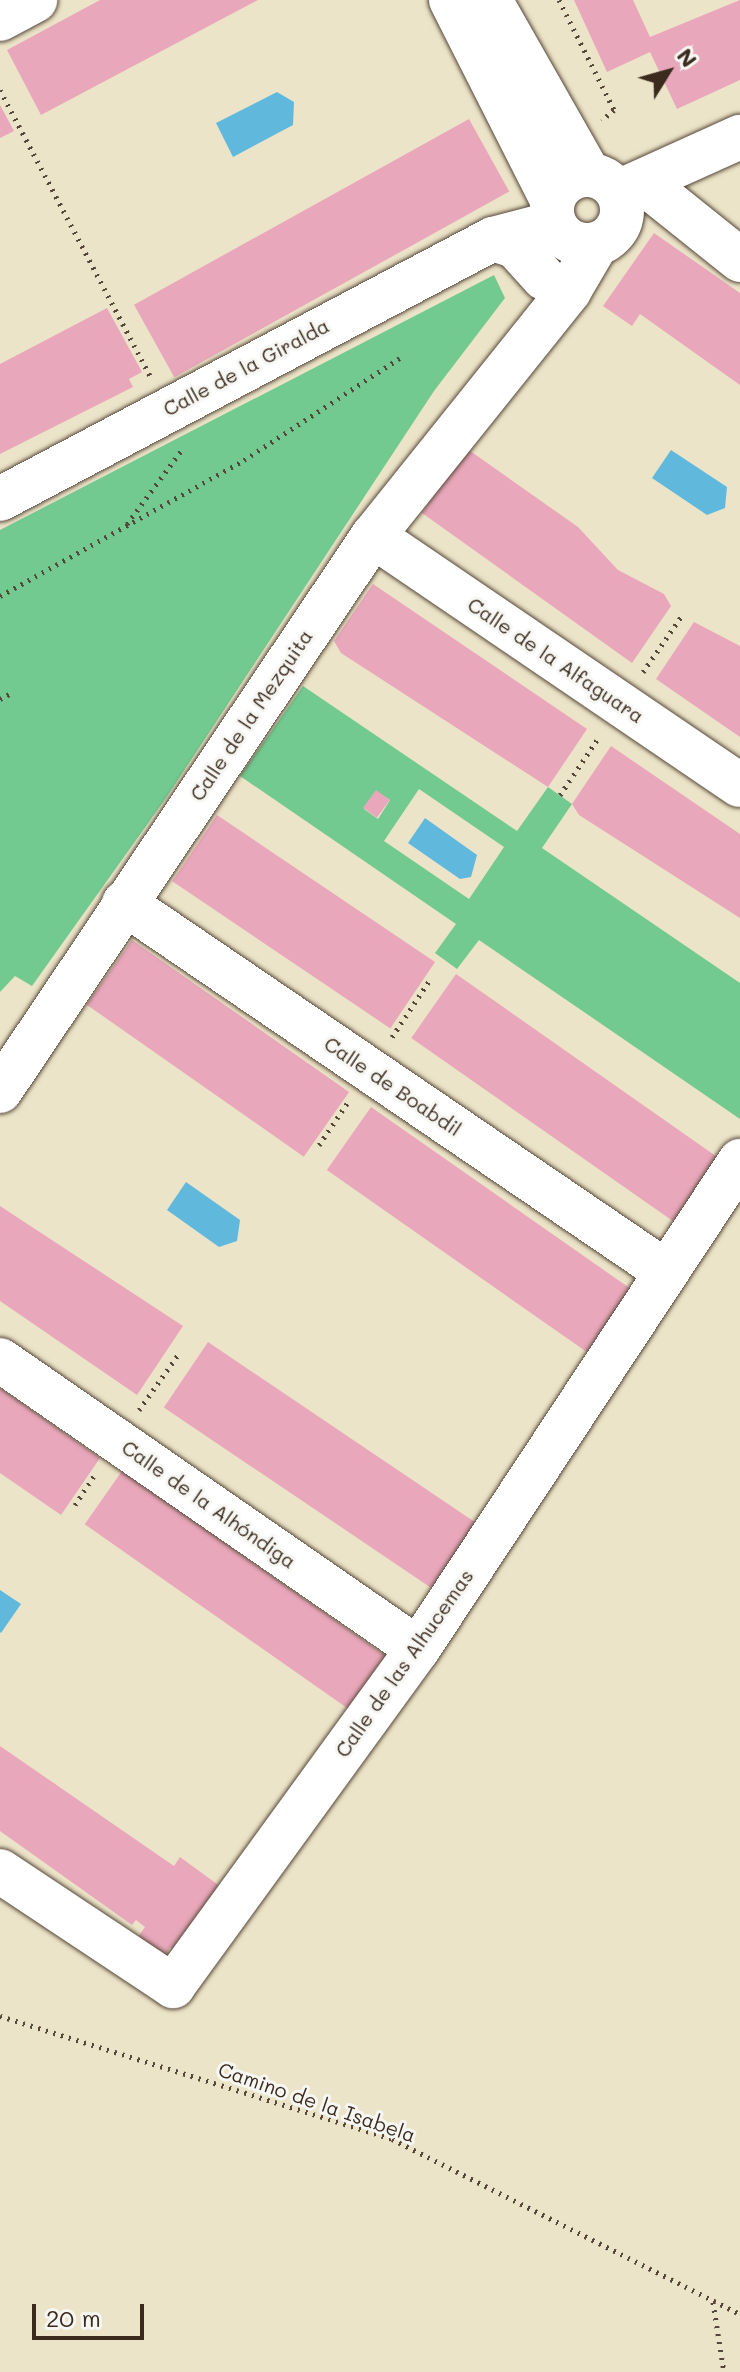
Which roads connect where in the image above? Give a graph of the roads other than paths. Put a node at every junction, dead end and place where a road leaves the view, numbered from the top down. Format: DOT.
graph roads {
  1 [pos="35,0"];
  2 [pos="451,0"];
  3 [pos="490,0"];
  4 [pos="0,19"];
  5 [pos="740,137"];
  6 [pos="617,183"];
  7 [pos="566,225"];
  8 [pos="493,239"];
  9 [pos="740,260"];
  10 [pos="544,278"];
  11 [pos="517,351"];
  12 [pos="0,499"];
  13 [pos="373,536"];
  14 [pos="740,785"];
  15 [pos="124,903"];
  16 [pos="0,1091"];
  17 [pos="740,1161"];
  18 [pos="662,1269"];
  19 [pos="0,1360"];
  20 [pos="418,1649"];
  21 [pos="0,1871"];
  1 -- 4 [label="street"];
  2 -- 7 [label="street"];
  3 -- 6 [label="street"];
  5 -- 6 [label="street"];
  6 -- 7 [label="street"];
  6 -- 7 [label="street"];
  6 -- 9 [label="street"];
  7 -- 8 [label="street, Calle de la Giralda"];
  7 -- 10 [label="street, Calle de la Mezquita"];
  7 -- 11 [label="street, Calle de la Mezquita"];
  8 -- 10 [label="street"];
  8 -- 12 [label="street, Calle de la Giralda"];
  10 -- 11 [label="street, Calle de la Mezquita"];
  11 -- 13 [label="street, Calle de la Mezquita"];
  13 -- 14 [label="street, Calle de la Alfaguara"];
  13 -- 15 [label="street, Calle de la Mezquita"];
  15 -- 16 [label="street, Calle de la Mezquita"];
  15 -- 18 [label="street, Calle de Boabdil"];
  17 -- 18 [label="street, Calle de las Alhucemas"];
  18 -- 20 [label="street, Calle de las Alhucemas"];
  19 -- 20 [label="street, Calle de la Alhóndiga"];
  20 -- 21 [label="street, Calle de las Alhucemas"];
}
